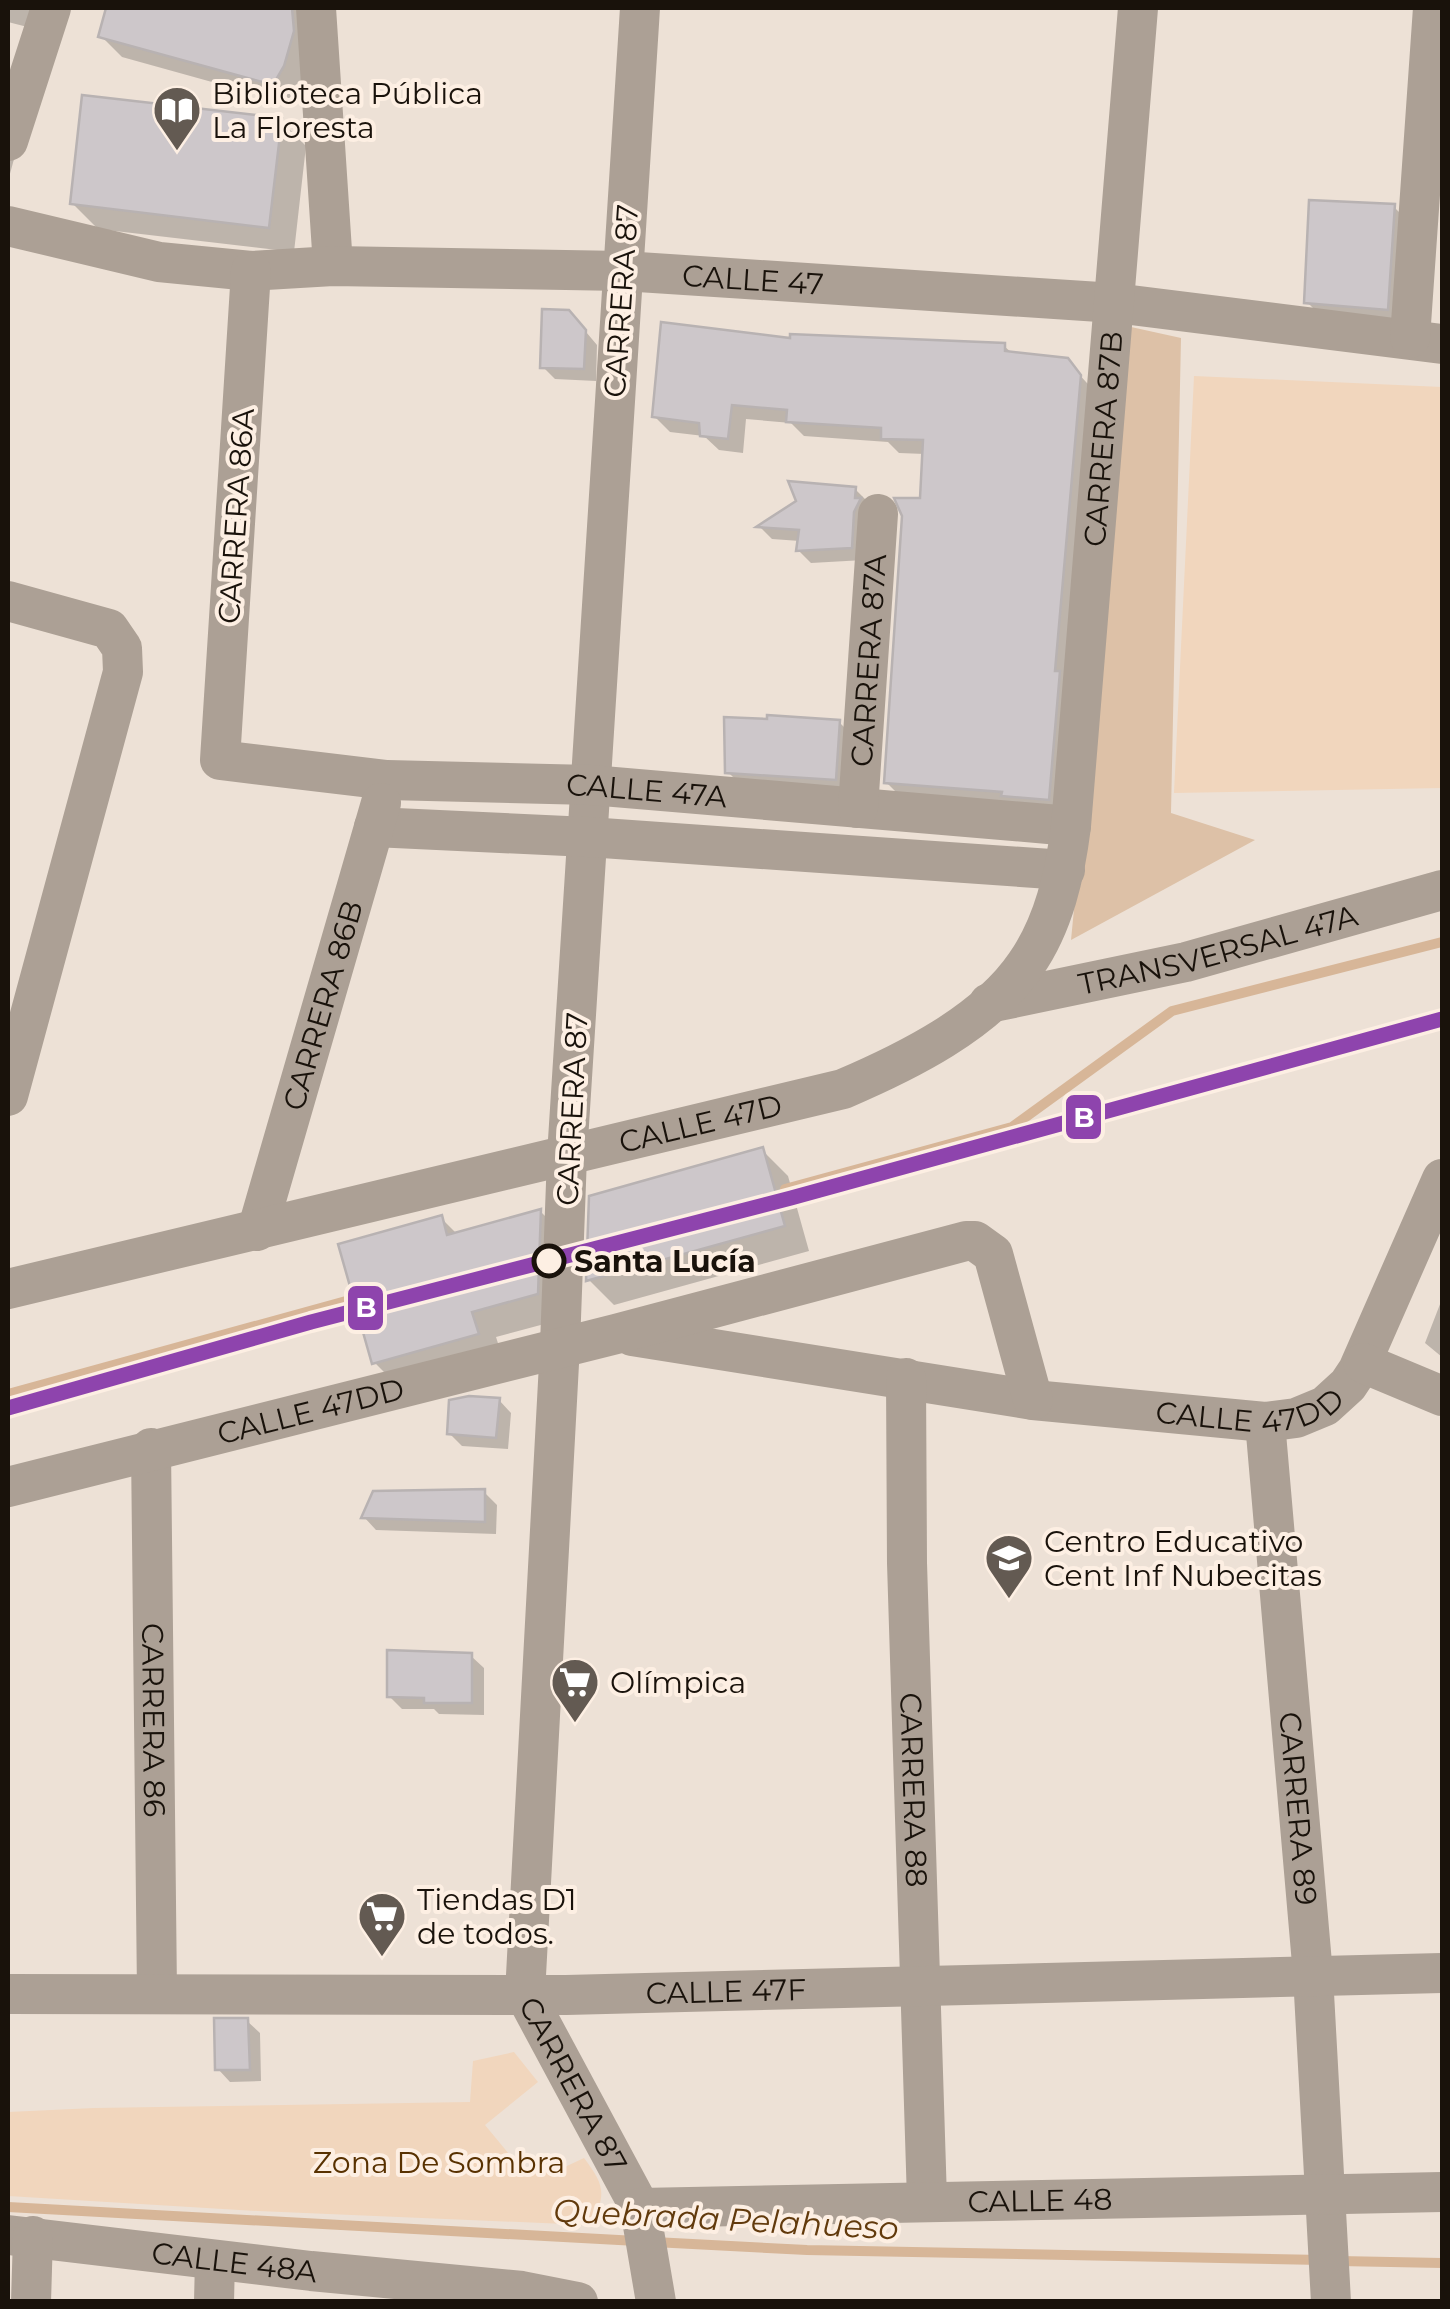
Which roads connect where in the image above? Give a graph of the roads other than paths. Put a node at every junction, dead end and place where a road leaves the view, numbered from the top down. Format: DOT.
graph roads {
  1 [pos="51,8"];
  2 [pos="316,8"];
  3 [pos="640,8"];
  4 [pos="1138,8"];
  5 [pos="1433,8"];
  6 [pos="8,141"];
  7 [pos="8,226"];
  8 [pos="333,266"];
  9 [pos="623,271"];
  10 [pos="251,272"];
  11 [pos="1115,303"];
  12 [pos="1426,341"];
  13 [pos="878,514"];
  14 [pos="8,601"];
  15 [pos="220,760"];
  16 [pos="387,780"];
  17 [pos="591,785"];
  18 [pos="858,808"];
  19 [pos="1071,826"];
  20 [pos="374,827"];
  21 [pos="588,838"];
  22 [pos="1066,870"];
  23 [pos="1442,890"];
  24 [pos="989,1003"];
  25 [pos="8,1096"];
  26 [pos="567,1156"];
  27 [pos="1442,1179"];
  28 [pos="257,1231"];
  29 [pos="8,1290"];
  30 [pos="616,1334"];
  31 [pos="560,1346"];
  32 [pos="1363,1363"];
  33 [pos="906,1378"];
  34 [pos="1442,1396"];
  35 [pos="1033,1400"];
  36 [pos="1265,1422"];
  37 [pos="152,1448"];
  38 [pos="8,1487"];
  39 [pos="1442,1972"];
  40 [pos="1312,1976"];
  41 [pos="920,1986"];
  42 [pos="157,1993"];
  43 [pos="8,1994"];
  44 [pos="525,1994"];
  45 [pos="1442,2192"];
  46 [pos="927,2200"];
  47 [pos="1325,2208"];
  48 [pos="641,2218"];
  49 [pos="20,2235"];
  50 [pos="215,2260"];
  51 [pos="656,2292"];
  52 [pos="435,2293"];
  53 [pos="31,2302"];
  54 [pos="214,2302"];
  55 [pos="578,2302"];
  56 [pos="1331,2302"];
  1 -- 6 [label="street"];
  2 -- 8 [label="street"];
  3 -- 9 [label="street, CARRERA 87"];
  4 -- 11 [label="street, CARRERA 87B"];
  5 -- 12 [label="street"];
  7 -- 10 [label="street, CALLE 47"];
  8 -- 9 [label="street, CALLE 47"];
  8 -- 10 [label="street, CALLE 47"];
  9 -- 11 [label="street, CALLE 47"];
  9 -- 17 [label="street, CARRERA 87"];
  10 -- 15 [label="street, CARRERA 86A"];
  11 -- 12 [label="street, CALLE 47"];
  11 -- 19 [label="street, CARRERA 87B"];
  13 -- 18 [label="street, CARRERA 87A"];
  14 -- 25 [label="street"];
  15 -- 16 [label="street, CALLE 47A"];
  16 -- 17 [label="street, CALLE 47A"];
  16 -- 20 [label="street, CARRERA 86B"];
  17 -- 18 [label="street, CALLE 47A"];
  17 -- 21 [label="street, CARRERA 87"];
  18 -- 19 [label="street, CALLE 47A"];
  19 -- 22 [label="street, CARRERA 87B"];
  20 -- 21 [label="street, CALLE 47A"];
  20 -- 28 [label="street, CARRERA 86B"];
  21 -- 22 [label="street, CALLE 47A"];
  21 -- 26 [label="street, CARRERA 87"];
  22 -- 24 [label="street, CALLE 47D"];
  23 -- 24 [label="street, TRANSVERSAL 47A"];
  24 -- 26 [label="street, CALLE 47D"];
  26 -- 28 [label="street, CALLE 47D"];
  26 -- 31 [label="street, CARRERA 87"];
  27 -- 32 [label="street"];
  28 -- 29 [label="street, CALLE 47D"];
  30 -- 31 [label="street, CALLE 47DD"];
  30 -- 33 [label="street, CALLE 47DD"];
  30 -- 35 [label="street, CALLE 47DD"];
  31 -- 37 [label="street, CALLE 47DD"];
  31 -- 44 [label="street, CARRERA 87"];
  32 -- 34 [label="street, CALLE 47DD"];
  32 -- 36 [label="street, CALLE 47DD"];
  33 -- 35 [label="street, CALLE 47DD"];
  33 -- 41 [label="street, CARRERA 88"];
  35 -- 36 [label="street, CALLE 47DD"];
  36 -- 40 [label="street, CARRERA 89"];
  37 -- 38 [label="street, CALLE 47DD"];
  37 -- 42 [label="street, CARRERA 86"];
  39 -- 40 [label="street, CALLE 47F"];
  40 -- 41 [label="street, CALLE 47F"];
  40 -- 47 [label="street, CARRERA 89"];
  41 -- 44 [label="street, CALLE 47F"];
  41 -- 46 [label="street, CARRERA 88"];
  42 -- 43 [label="street, CALLE 47F"];
  42 -- 44 [label="street, CALLE 47F"];
  44 -- 48 [label="street, CARRERA 87"];
  45 -- 47 [label="street, CALLE 48"];
  46 -- 47 [label="street, CALLE 48"];
  46 -- 48 [label="street, CALLE 48"];
  47 -- 56 [label="street, CARRERA 89"];
  48 -- 51 [label="street, CARRERA 87"];
  49 -- 50 [label="street, CALLE 48A"];
  49 -- 53 [label="street"];
  50 -- 52 [label="street, CALLE 48A"];
  50 -- 54 [label="street"];
  52 -- 55 [label="street, CALLE 48A"];
}
